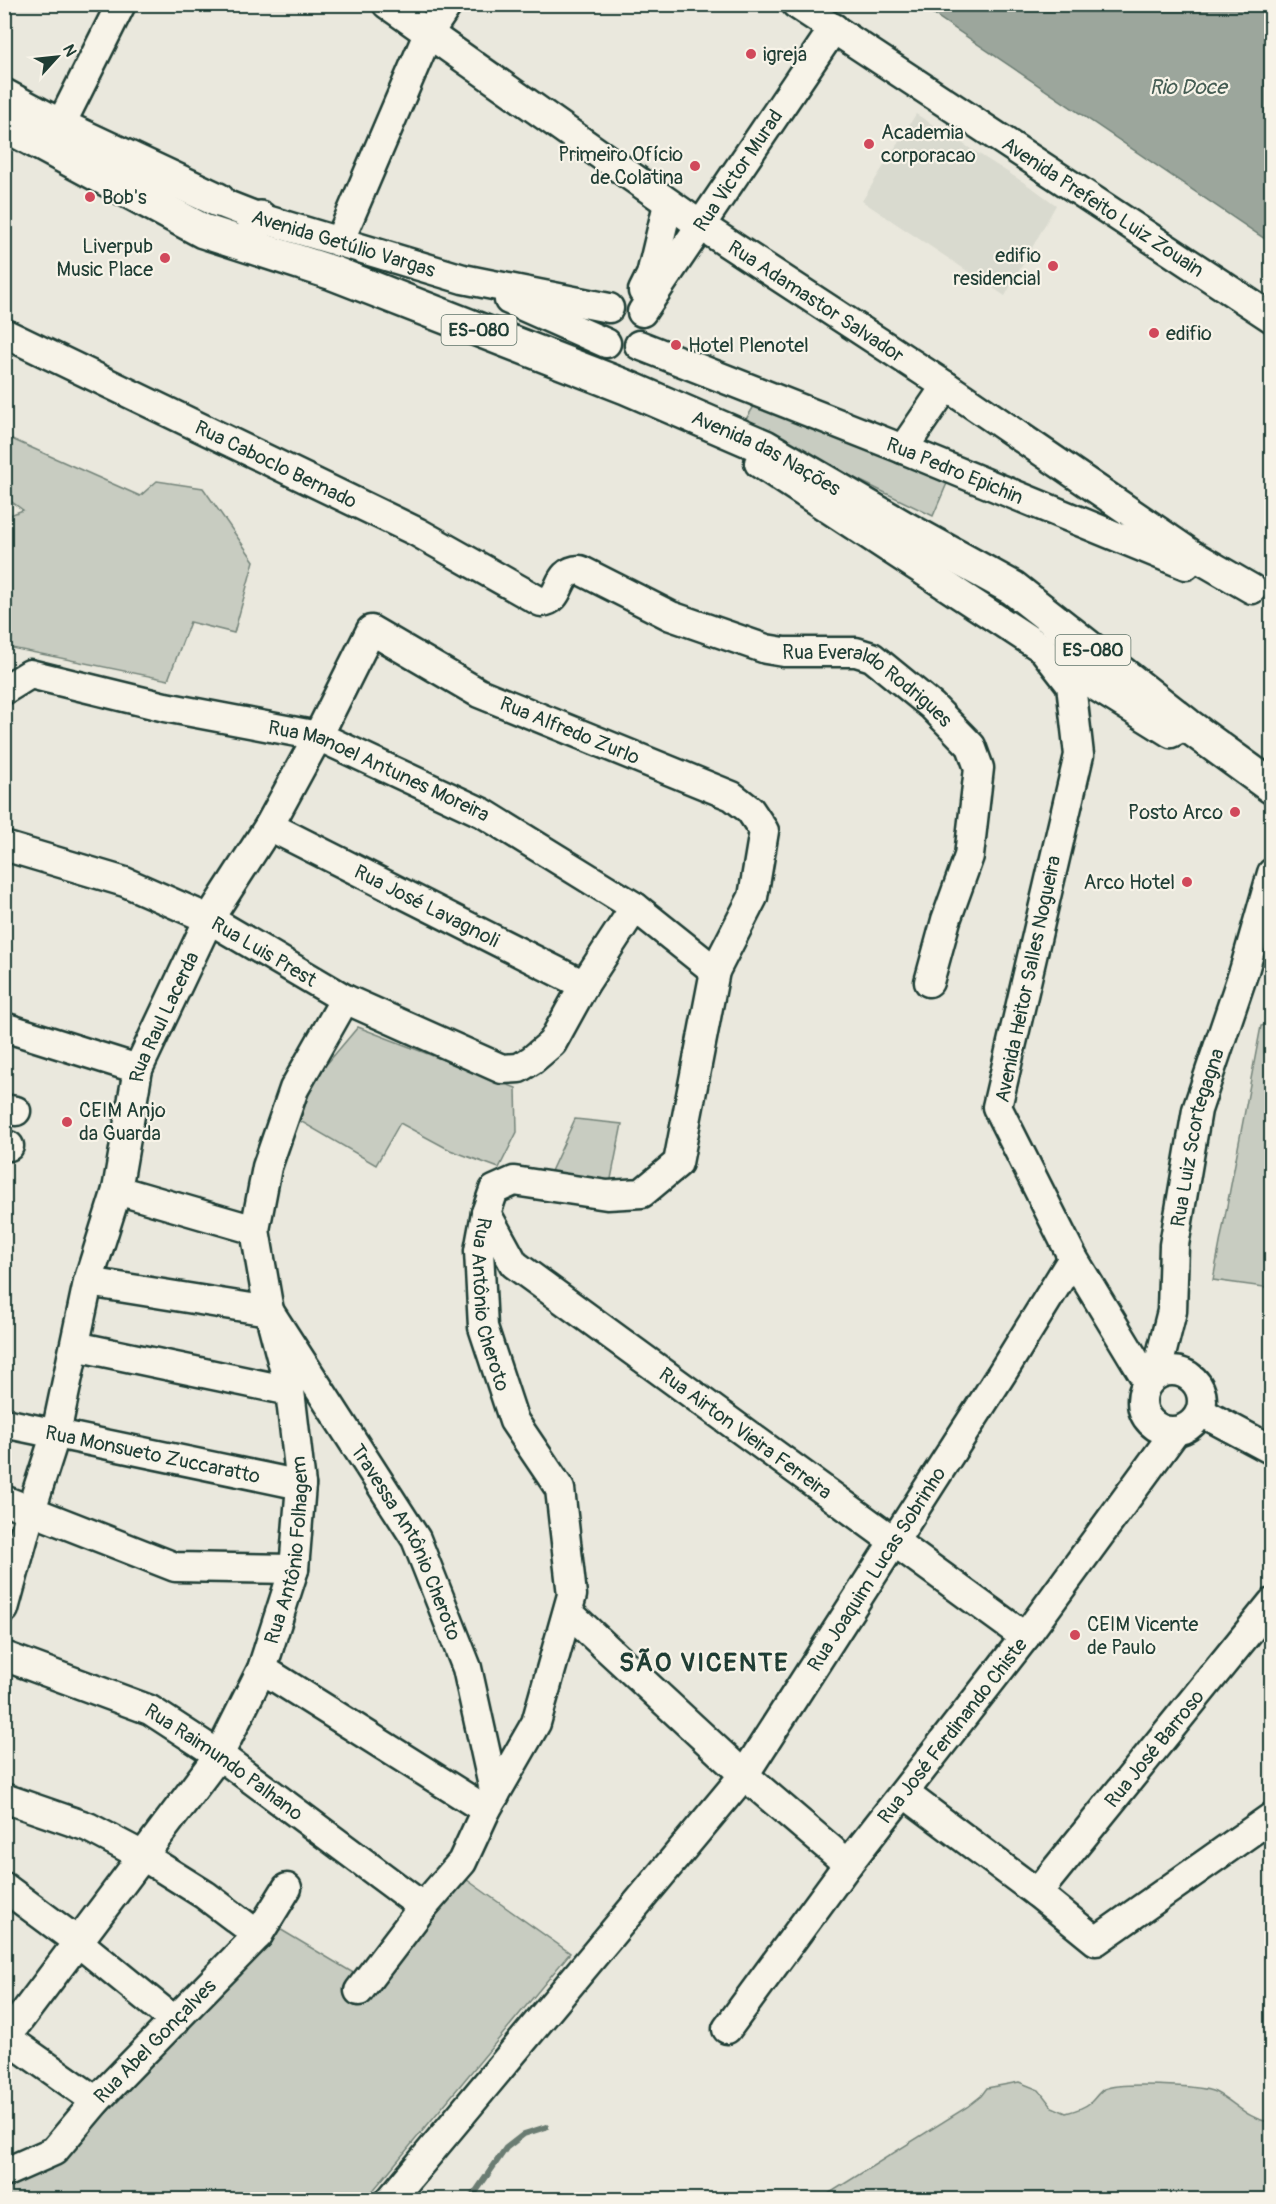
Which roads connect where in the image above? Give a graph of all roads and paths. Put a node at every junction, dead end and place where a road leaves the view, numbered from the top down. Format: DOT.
graph roads {
  1 [pos="122,4"];
  2 [pos="387,4"];
  3 [pos="448,4"];
  4 [pos="796,4"];
  5 [pos="834,28"];
  6 [pos="428,34"];
  7 [pos="4,96"];
  8 [pos="4,124"];
  9 [pos="60,126"];
  10 [pos="668,204"];
  11 [pos="229,221"];
  12 [pos="700,225"];
  13 [pos="339,242"];
  14 [pos="333,273"];
  15 [pos="657,278"];
  16 [pos="463,279"];
  17 [pos="629,309"];
  18 [pos="1267,317"];
  19 [pos="4,333"];
  20 [pos="606,344"];
  21 [pos="639,345"];
  22 [pos="946,386"];
  23 [pos="626,387"];
  24 [pos="903,449"];
  25 [pos="759,463"];
  26 [pos="904,528"];
  27 [pos="1190,560"];
  28 [pos="1262,593"];
  29 [pos="541,602"];
  30 [pos="371,630"];
  31 [pos="1079,682"];
  32 [pos="4,690"];
  33 [pos="1188,725"];
  34 [pos="318,736"];
  35 [pos="1272,787"];
  36 [pos="269,826"];
  37 [pos="764,831"];
  38 [pos="4,846"];
  39 [pos="1272,873"];
  40 [pos="635,907"];
  41 [pos="209,919"];
  42 [pos="1272,934"];
  43 [pos="715,970"];
  44 [pos="1244,971"];
  45 [pos="929,982"];
  46 [pos="584,985"];
  47 [pos="345,999"];
  48 [pos="4,1027"];
  49 [pos="138,1069"];
  50 [pos="117,1190"];
  51 [pos="486,1213"];
  52 [pos="255,1230"];
  53 [pos="1073,1258"];
  54 [pos="88,1282"];
  55 [pos="269,1311"];
  56 [pos="1172,1311"];
  57 [pos="75,1346"];
  58 [pos="1191,1377"];
  59 [pos="1152,1378"];
  60 [pos="290,1391"];
  61 [pos="1200,1412"];
  62 [pos="4,1423"];
  63 [pos="1175,1432"];
  64 [pos="56,1433"];
  65 [pos="1272,1450"];
  66 [pos="301,1485"];
  67 [pos="4,1500"];
  68 [pos="32,1510"];
  69 [pos="894,1541"];
  70 [pos="294,1569"];
  71 [pos="1272,1603"];
  72 [pos="4,1609"];
  73 [pos="568,1612"];
  74 [pos="1025,1637"];
  75 [pos="4,1656"];
  76 [pos="262,1669"];
  77 [pos="219,1755"];
  78 [pos="744,1775"];
  79 [pos="904,1793"];
  80 [pos="4,1798"];
  81 [pos="490,1802"];
  82 [pos="1272,1817"];
  83 [pos="143,1856"];
  84 [pos="848,1864"];
  85 [pos="4,1887"];
  86 [pos="287,1888"];
  87 [pos="1037,1893"];
  88 [pos="423,1907"];
  89 [pos="258,1935"];
  90 [pos="78,1942"];
  91 [pos="359,1991"];
  92 [pos="175,2021"];
  93 [pos="727,2029"];
  94 [pos="5,2038"];
  95 [pos="96,2101"];
  96 [pos="4,2173"];
  97 [pos="390,2199"];
  1 -- 9 [label="street"];
  2 -- 6 [label="street, Rua Adamastor Salvador"];
  3 -- 6 [label="street"];
  4 -- 5 [label="street, Avenida Prefeito Luiz Zouain"];
  5 -- 12 [label="street, Rua Victor Murad"];
  5 -- 18 [label="street, Avenida Prefeito Luiz Zouain"];
  6 -- 10 [label="street, Rua Adamastor Salvador"];
  6 -- 13 [label="street"];
  7 -- 9 [label="main road, Avenida Getúlio Vargas / ES-080"];
  8 -- 11 [label="main road, Avenida Getúlio Vargas / ES-080"];
  9 -- 11 [label="main road, Avenida Getúlio Vargas / ES-080"];
  10 -- 12 [label="street, Rua Adamastor Salvador"];
  10 -- 15 [label="street, Rua Victor Murad"];
  11 -- 13 [label="street, Avenida Getúlio Vargas"];
  11 -- 14 [label="main road, Avenida das Nações / ES-080"];
  11 -- 14 [label="main road, Avenida das Nações / ES-080"];
  12 -- 15 [label="street, Rua Victor Murad"];
  12 -- 22 [label="street, Rua Adamastor Salvador"];
  13 -- 16 [label="street, Avenida Getúlio Vargas"];
  14 -- 23 [label="main road, Avenida das Nações / ES-080"];
  15 -- 17 [label="street, Rua Victor Murad"];
  16 -- 17 [label="street, Avenida Getúlio Vargas"];
  16 -- 20 [label="street, Avenida Getúlio Vargas"];
  17 -- 20 [label="street"];
  17 -- 21 [label="street"];
  19 -- 29 [label="street, Rua Caboclo Bernado"];
  20 -- 21 [label="street"];
  21 -- 24 [label="street, Rua Pedro Epichin"];
  22 -- 24 [label="street"];
  22 -- 27 [label="street, Rua Adamastor Salvador"];
  23 -- 25 [label="main road, Avenida das Nações / ES-080"];
  23 -- 26 [label="main road, Avenida das Nações / ES-080"];
  24 -- 27 [label="street, Rua Pedro Epichin"];
  25 -- 26 [label="main road, Avenida das Nações / ES-080"];
  25 -- 31 [label="street"];
  26 -- 33 [label="main road, Avenida das Nações / ES-080"];
  27 -- 28 [label="street, Rua Pedro Epichin"];
  29 -- 45 [label="street, Rua Everaldo Rodrigues"];
  30 -- 34 [label="street, Rua Raul Lacerda"];
  30 -- 37 [label="street, Rua Alfredo Zurlo"];
  31 -- 33 [label="street"];
  31 -- 53 [label="street, Avenida Heitor Salles Nogueira"];
  32 -- 34 [label="street, Rua Manoel Antunes Moreira"];
  33 -- 35 [label="main road, Avenida das Nações / ES-080"];
  34 -- 36 [label="street, Rua Raul Lacerda"];
  34 -- 40 [label="street, Rua Manoel Antunes Moreira"];
  36 -- 41 [label="street, Rua Raul Lacerda"];
  36 -- 46 [label="street, Rua José Lavagnoli"];
  37 -- 43 [label="street, Rua Antônio Cheroto"];
  38 -- 41 [label="street, Rua Luis Prest"];
  39 -- 44 [label="street, Rua Luiz Scortegagna"];
  40 -- 43 [label="street, Rua Manoel Antunes Moreira"];
  40 -- 46 [label="street"];
  41 -- 47 [label="street, Rua Luis Prest"];
  41 -- 49 [label="street, Rua Raul Lacerda"];
  42 -- 44 [label="street, Rua Luiz Scortegagna"];
  43 -- 51 [label="street, Rua Antônio Cheroto"];
  44 -- 56 [label="street, Rua Luiz Scortegagna"];
  46 -- 47 [label="street, Rua Luis Prest"];
  47 -- 52 [label="street, Rua Antônio Folhagem"];
  48 -- 49 [label="street"];
  49 -- 50 [label="street, Rua Raul Lacerda"];
  50 -- 52 [label="street"];
  50 -- 54 [label="street, Rua Raul Lacerda"];
  51 -- 69 [label="street, Rua Airton Vieira Ferreira"];
  51 -- 73 [label="street, Rua Antônio Cheroto"];
  52 -- 55 [label="street, Rua Antônio Folhagem"];
  53 -- 59 [label="street, Avenida Heitor Salles Nogueira"];
  53 -- 69 [label="street, Rua Joaquim Lucas Sobrinho"];
  54 -- 55 [label="street"];
  54 -- 57 [label="street, Rua Raul Lacerda"];
  55 -- 60 [label="street, Rua Antônio Folhagem"];
  55 -- 81 [label="street, Travessa Antônio Cheroto"];
  56 -- 58 [label="street, Rua Luiz Scortegagna"];
  56 -- 59 [label="street, Rua Luiz Scortegagna"];
  57 -- 60 [label="street"];
  57 -- 64 [label="street, Rua Raul Lacerda"];
  58 -- 59 [label="street"];
  58 -- 61 [label="street"];
  59 -- 63 [label="street"];
  60 -- 66 [label="street, Rua Antônio Folhagem"];
  61 -- 63 [label="street"];
  61 -- 65 [label="street"];
  62 -- 64 [label="street, Rua Monsueto Zuccaratto"];
  63 -- 74 [label="street, Rua José Ferdinando Chiste"];
  64 -- 66 [label="street, Rua Monsueto Zuccaratto"];
  64 -- 68 [label="street, Rua Raul Lacerda"];
  66 -- 70 [label="street, Rua Antônio Folhagem"];
  67 -- 68 [label="street"];
  68 -- 70 [label="street"];
  68 -- 72 [label="street, Rua Raul Lacerda"];
  69 -- 74 [label="street, Rua Airton Vieira Ferreira"];
  69 -- 78 [label="street, Rua Joaquim Lucas Sobrinho"];
  70 -- 76 [label="street, Rua Antônio Folhagem"];
  71 -- 87 [label="street, Rua José Barroso"];
  73 -- 78 [label="street"];
  73 -- 81 [label="street, Rua Antônio Cheroto"];
  74 -- 79 [label="street, Rua José Ferdinando Chiste"];
  75 -- 77 [label="street, Rua Raimundo Palhano"];
  76 -- 77 [label="street, Rua Antônio Folhagem"];
  76 -- 81 [label="street"];
  77 -- 83 [label="street, Rua Antônio Folhagem"];
  77 -- 88 [label="street, Rua Raimundo Palhano"];
  78 -- 84 [label="street"];
  78 -- 97 [label="street, Rua Joaquim Lucas Sobrinho"];
  79 -- 84 [label="street, Rua José Ferdinando Chiste"];
  79 -- 87 [label="street"];
  80 -- 83 [label="street"];
  81 -- 88 [label="street, Rua Antônio Cheroto"];
  82 -- 87 [label="street"];
  83 -- 89 [label="street"];
  83 -- 90 [label="street, Rua Antônio Folhagem"];
  84 -- 93 [label="street, Rua José Ferdinando Chiste"];
  85 -- 90 [label="street"];
  86 -- 89 [label="street, Rua Abel Gonçalves"];
  88 -- 91 [label="street, Rua Antônio Cheroto"];
  89 -- 92 [label="street, Rua Abel Gonçalves"];
  90 -- 92 [label="street"];
  90 -- 94 [label="street, Rua Antônio Folhagem"];
  92 -- 95 [label="street, Rua Abel Gonçalves"];
  94 -- 95 [label="street"];
  95 -- 96 [label="street, Rua Abel Gonçalves"];
}
